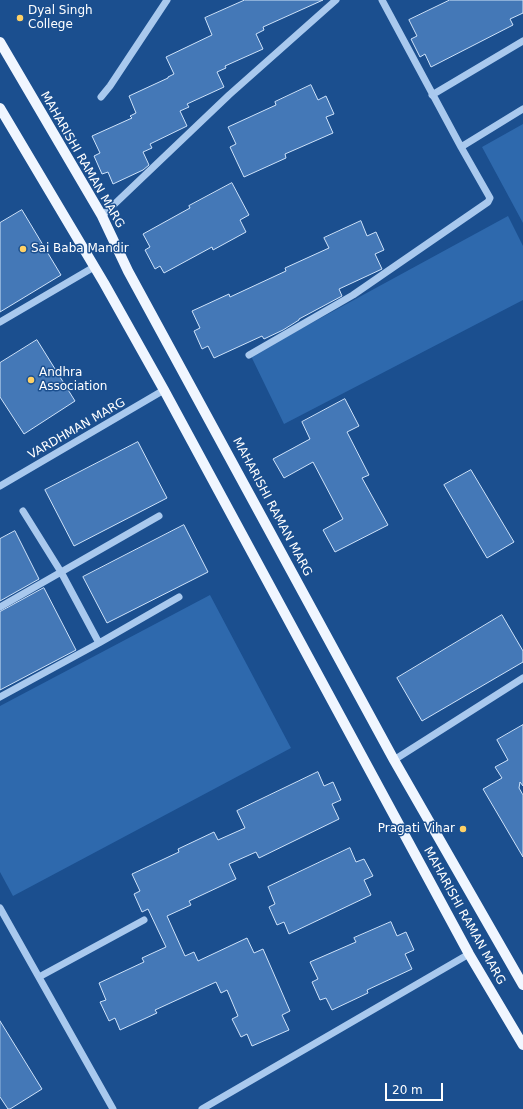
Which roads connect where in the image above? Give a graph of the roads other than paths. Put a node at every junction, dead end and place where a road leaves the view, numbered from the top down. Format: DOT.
graph roads {
  1 [pos="167,0"];
  2 [pos="336,0"];
  3 [pos="382,0"];
  4 [pos="523,40"];
  5 [pos="0,42"];
  6 [pos="432,94"];
  7 [pos="100,97"];
  8 [pos="0,108"];
  9 [pos="523,109"];
  10 [pos="461,147"];
  11 [pos="102,216"];
  12 [pos="94,267"];
  13 [pos="0,322"];
  14 [pos="249,355"];
  15 [pos="164,390"];
  16 [pos="0,486"];
  17 [pos="23,511"];
  18 [pos="159,516"];
  19 [pos="61,572"];
  20 [pos="179,597"];
  21 [pos="0,607"];
  22 [pos="99,643"];
  23 [pos="523,678"];
  24 [pos="0,696"];
  25 [pos="394,760"];
  26 [pos="0,908"];
  27 [pos="144,920"];
  28 [pos="469,954"];
  29 [pos="38,977"];
  30 [pos="523,985"];
  31 [pos="523,1045"];
  32 [pos="112,1109"];
  33 [pos="202,1109"];
  1 -- 7 [label="street"];
  2 -- 11 [label="street"];
  3 -- 6 [label="street"];
  4 -- 6 [label="street"];
  5 -- 11 [label="main road, MAHARISHI RAMAN MARG"];
  6 -- 10 [label="street"];
  8 -- 12 [label="main road, MAHARISHI RAMAN MARG"];
  9 -- 10 [label="street"];
  10 -- 14 [label="street"];
  11 -- 25 [label="main road, MAHARISHI RAMAN MARG"];
  12 -- 13 [label="street"];
  12 -- 15 [label="main road, MAHARISHI RAMAN MARG"];
  15 -- 16 [label="street, VARDHMAN MARG"];
  15 -- 28 [label="main road, MAHARISHI RAMAN MARG"];
  17 -- 19 [label="street"];
  18 -- 19 [label="street"];
  19 -- 21 [label="street"];
  19 -- 22 [label="street"];
  20 -- 22 [label="street"];
  22 -- 24 [label="street"];
  23 -- 25 [label="street"];
  25 -- 30 [label="main road, MAHARISHI RAMAN MARG"];
  26 -- 29 [label="street"];
  27 -- 29 [label="street"];
  28 -- 31 [label="main road, MAHARISHI RAMAN MARG"];
  28 -- 33 [label="street"];
  29 -- 32 [label="street"];
}
